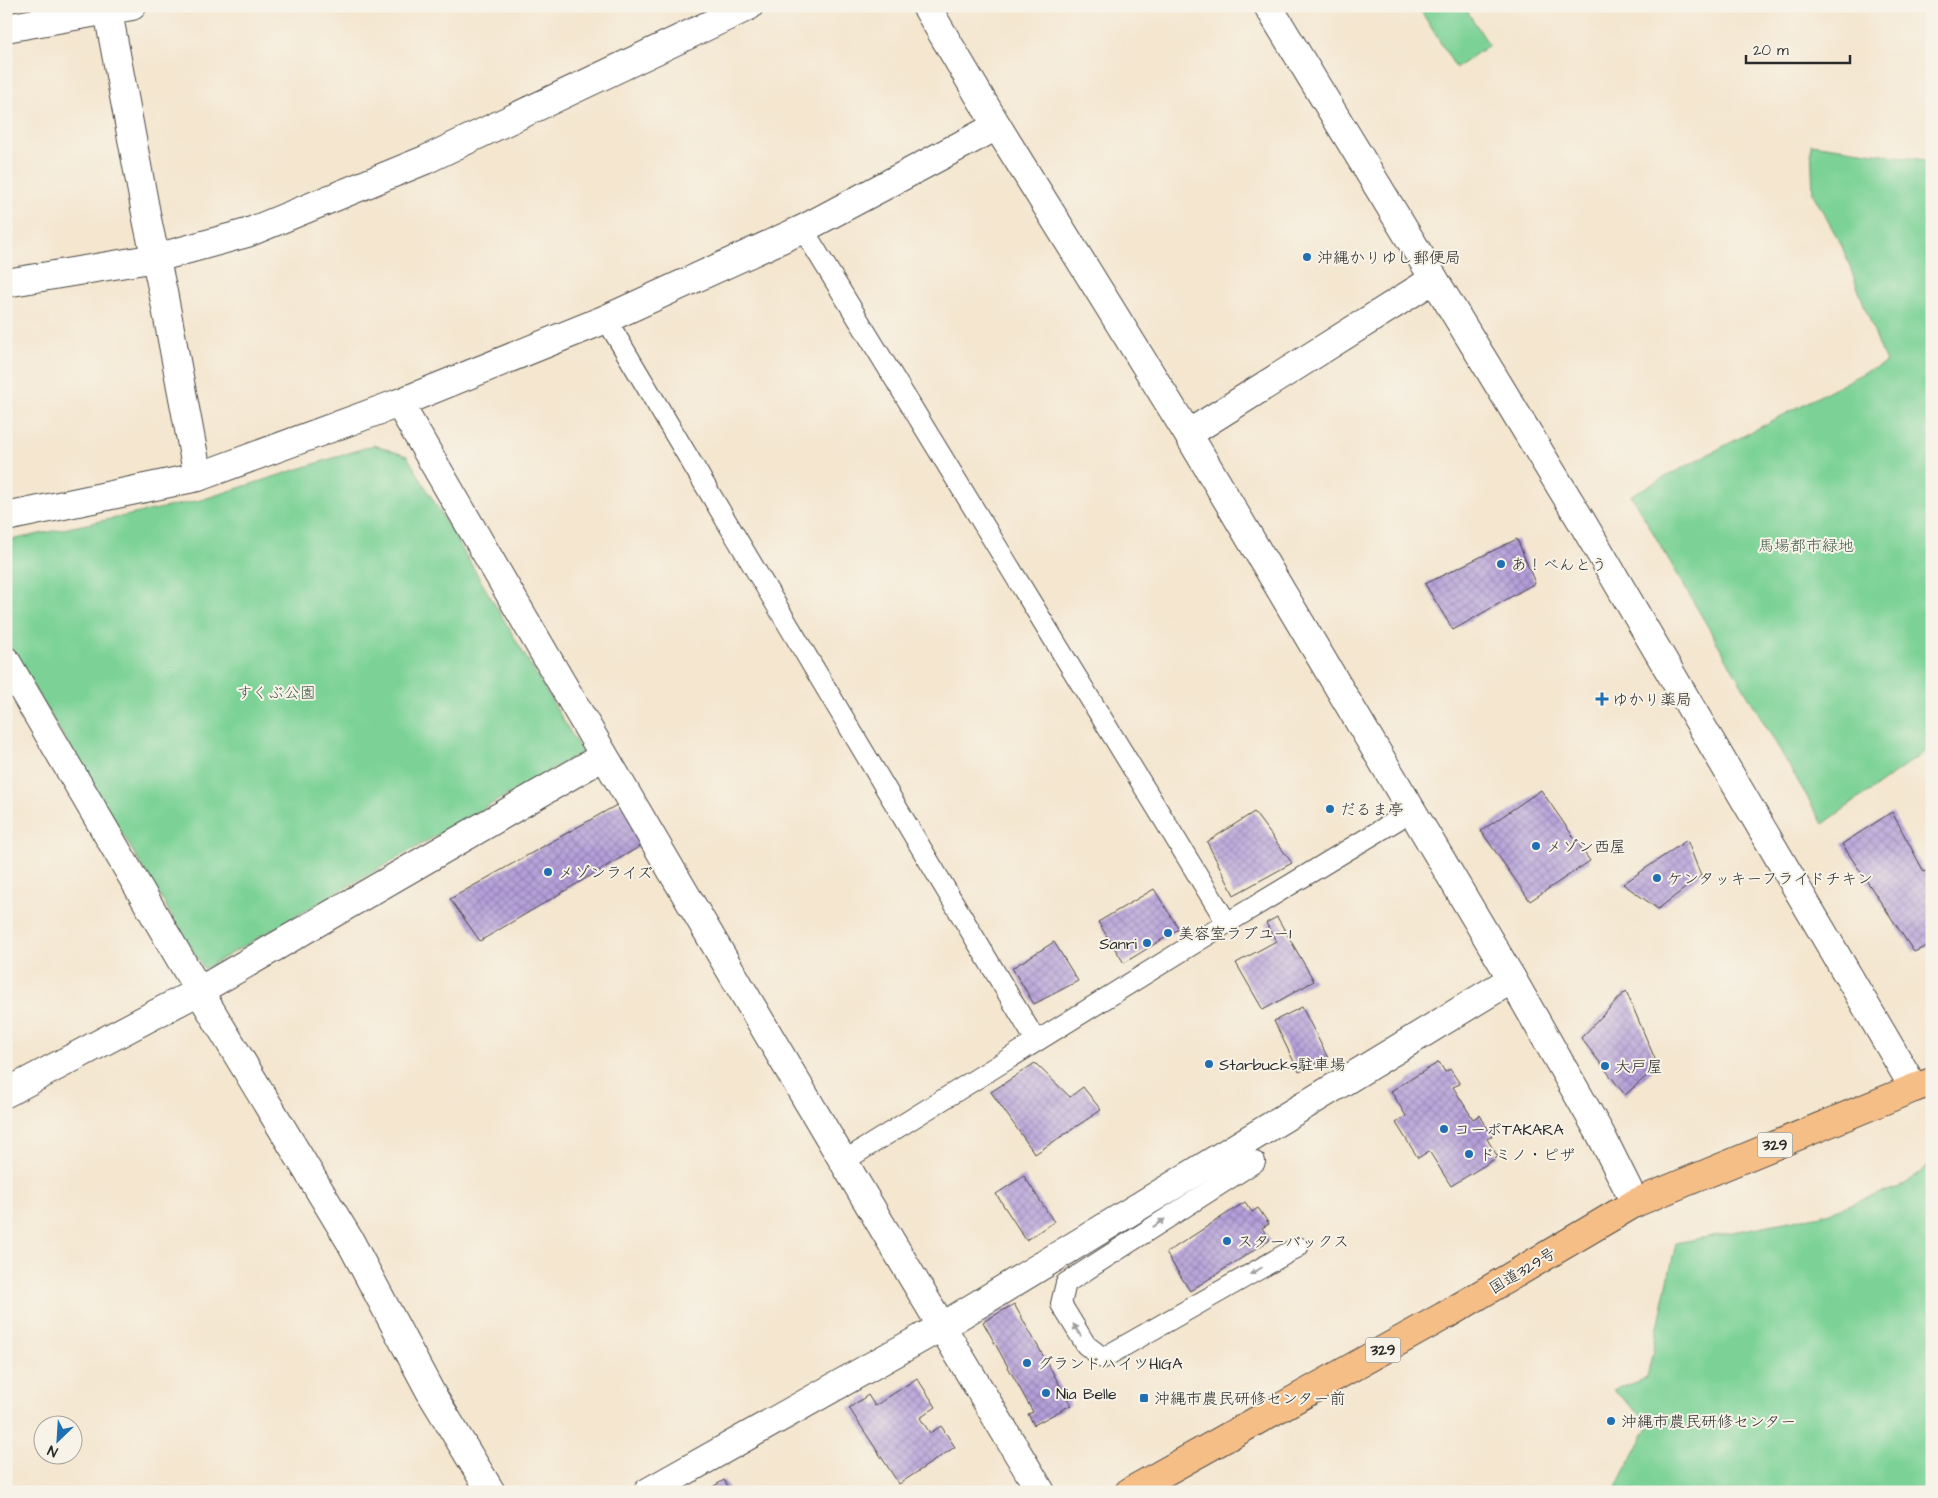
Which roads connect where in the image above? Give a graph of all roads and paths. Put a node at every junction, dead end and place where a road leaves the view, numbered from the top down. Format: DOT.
graph roads {
  1 [pos="750,6"];
  2 [pos="926,6"];
  3 [pos="1268,6"];
  4 [pos="116,8"];
  5 [pos="6,28"];
  6 [pos="997,126"];
  7 [pos="803,229"];
  8 [pos="156,258"];
  9 [pos="1434,279"];
  10 [pos="6,283"];
  11 [pos="606,319"];
  12 [pos="399,403"];
  13 [pos="1188,434"];
  14 [pos="198,477"];
  15 [pos="6,517"];
  16 [pos="6,661"];
  17 [pos="604,756"];
  18 [pos="1412,811"];
  19 [pos="1227,923"];
  20 [pos="1512,979"];
  21 [pos="199,991"];
  22 [pos="1036,1042"];
  23 [pos="1923,1085"];
  24 [pos="6,1094"];
  25 [pos="844,1160"];
  26 [pos="1255,1162"];
  27 [pos="1635,1203"];
  28 [pos="1298,1247"];
  29 [pos="941,1327"];
  30 [pos="491,1492"];
  31 [pos="648,1492"];
  32 [pos="1041,1492"];
  33 [pos="1129,1492"];
  1 -- 8 [label="street"];
  2 -- 6 [label="street"];
  3 -- 9 [label="street"];
  4 -- 5 [label="street"];
  4 -- 8 [label="street"];
  6 -- 7 [label="street"];
  6 -- 13 [label="street"];
  7 -- 11 [label="street"];
  7 -- 19 [label="lane"];
  8 -- 10 [label="street"];
  8 -- 14 [label="street"];
  9 -- 13 [label="street"];
  9 -- 23 [label="street"];
  11 -- 12 [label="street"];
  11 -- 22 [label="lane"];
  12 -- 14 [label="street"];
  12 -- 17 [label="street"];
  13 -- 18 [label="street"];
  14 -- 15 [label="street"];
  16 -- 21 [label="street"];
  17 -- 21 [label="street"];
  17 -- 25 [label="street"];
  18 -- 19 [label="lane"];
  18 -- 20 [label="street"];
  19 -- 22 [label="lane"];
  20 -- 27 [label="street"];
  20 -- 29 [label="street"];
  21 -- 24 [label="street"];
  21 -- 30 [label="street"];
  22 -- 25 [label="lane"];
  23 -- 27 [label="highway, 国道329号 / 329"];
  25 -- 29 [label="street"];
  28 -- 26 [label="lane, one-way"];
  27 -- 33 [label="highway, 国道329号 / 329"];
  29 -- 31 [label="street"];
  29 -- 32 [label="street"];
}
